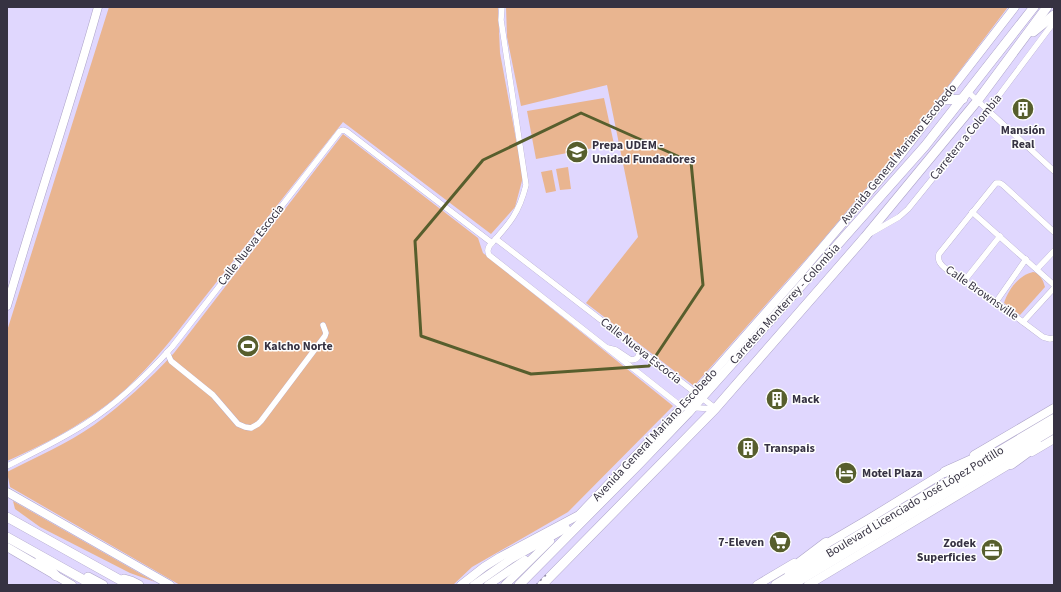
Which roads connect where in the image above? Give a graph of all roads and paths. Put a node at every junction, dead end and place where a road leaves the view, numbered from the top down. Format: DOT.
graph roads {
  1 [pos="98,7"];
  2 [pos="502,7"];
  3 [pos="1015,7"];
  4 [pos="1034,7"];
  5 [pos="1047,7"];
  6 [pos="1054,15"];
  7 [pos="1054,22"];
  8 [pos="1024,39"];
  9 [pos="965,95"];
  10 [pos="944,100"];
  11 [pos="978,100"];
  12 [pos="988,110"];
  13 [pos="1054,171"];
  14 [pos="972,212"];
  15 [pos="1054,232"];
  16 [pos="1000,236"];
  17 [pos="864,237"];
  18 [pos="494,241"];
  19 [pos="1054,251"];
  20 [pos="1026,259"];
  21 [pos="1037,269"];
  22 [pos="964,280"];
  23 [pos="1054,287"];
  24 [pos="996,302"];
  25 [pos="7,306"];
  26 [pos="1023,322"];
  27 [pos="323,325"];
  28 [pos="1054,338"];
  29 [pos="604,347"];
  30 [pos="639,350"];
  31 [pos="167,352"];
  32 [pos="698,396"];
  33 [pos="682,407"];
  34 [pos="693,408"];
  35 [pos="1054,408"];
  36 [pos="715,409"];
  37 [pos="1054,419"];
  38 [pos="675,426"];
  39 [pos="1054,428"];
  40 [pos="658,432"];
  41 [pos="1020,439"];
  42 [pos="1054,439"];
  43 [pos="1011,464"];
  44 [pos="7,466"];
  45 [pos="945,472"];
  46 [pos="7,492"];
  47 [pos="7,508"];
  48 [pos="579,515"];
  49 [pos="7,517"];
  50 [pos="566,528"];
  51 [pos="41,535"];
  52 [pos="7,537"];
  53 [pos="826,543"];
  54 [pos="7,547"];
  55 [pos="539,551"];
  56 [pos="36,552"];
  57 [pos="56,576"];
  58 [pos="133,584"];
  59 [pos="72,585"];
  60 [pos="93,585"];
  61 [pos="103,585"];
  62 [pos="146,585"];
  63 [pos="170,585"];
  64 [pos="461,585"];
  65 [pos="474,585"];
  66 [pos="488,585"];
  67 [pos="505,585"];
  68 [pos="519,585"];
  69 [pos="542,585"];
  70 [pos="758,585"];
  71 [pos="773,585"];
  72 [pos="776,585"];
  73 [pos="791,585"];
  74 [pos="809,585"];
  1 -- 25 [label="street"];
  2 -- 18 [label="street"];
  3 -- 10 [label="street, Avenida General Mariano Escobedo"];
  4 -- 9 [label="main road, Carretera Monterrey - Colombia"];
  5 -- 8 [label="main road, Carretera Monterrey - Colombia"];
  6 -- 8 [label="main road"];
  7 -- 12 [label="street, Carretera a Colombia"];
  8 -- 11 [label="main road, Carretera Monterrey - Colombia"];
  9 -- 10 [label="main road"];
  9 -- 11 [label="street"];
  9 -- 32 [label="main road, Carretera Monterrey - Colombia"];
  10 -- 32 [label="street, Avenida General Mariano Escobedo"];
  11 -- 12 [label="street"];
  11 -- 17 [label="main road, Carretera Monterrey - Colombia"];
  12 -- 13 [label="street"];
  12 -- 17 [label="street, Carretera a Colombia"];
  14 -- 15 [label="street, Calle Brownsville"];
  14 -- 16 [label="street"];
  14 -- 22 [label="street, Calle Brownsville"];
  16 -- 20 [label="street"];
  16 -- 22 [label="street"];
  17 -- 36 [label="main road, Carretera Monterrey - Colombia"];
  18 -- 29 [label="street, Calle Nueva Escocia"];
  18 -- 30 [label="street, Calle Nueva Escocia"];
  18 -- 31 [label="street, Calle Nueva Escocia"];
  19 -- 21 [label="street"];
  20 -- 21 [label="street"];
  20 -- 24 [label="street"];
  21 -- 23 [label="street"];
  22 -- 24 [label="street, Calle Brownsville"];
  23 -- 26 [label="street"];
  24 -- 26 [label="street, Calle Brownsville"];
  26 -- 28 [label="street, Calle Brownsville"];
  27 -- 31 [label="street"];
  29 -- 30 [label="street"];
  29 -- 33 [label="street, Calle Nueva Escocia"];
  30 -- 32 [label="street, Calle Nueva Escocia"];
  31 -- 44 [label="street, Calle Nueva Escocia"];
  32 -- 33 [label="street, Avenida General Mariano Escobedo"];
  32 -- 34 [label="main road, Carretera Monterrey - Colombia"];
  32 -- 36 [label="street, Calle Nueva Escocia"];
  33 -- 34 [label="street"];
  33 -- 40 [label="street, Avenida General Mariano Escobedo"];
  34 -- 36 [label="street"];
  34 -- 38 [label="main road, Carretera Monterrey - Colombia"];
  35 -- 45 [label="street, Boulevard Licenciado José López Portillo"];
  36 -- 69 [label="main road, Carretera Monterrey - Colombia"];
  37 -- 41 [label="highway, Boulevard Licenciado José López Portillo"];
  38 -- 40 [label="main road"];
  38 -- 68 [label="main road, Carretera Monterrey - Colombia"];
  39 -- 43 [label="highway"];
  39 -- 73 [label="highway, Boulevard Licenciado José López Portillo"];
  40 -- 48 [label="street, Avenida General Mariano Escobedo"];
  41 -- 45 [label="highway"];
  41 -- 72 [label="highway, Boulevard Licenciado José López Portillo"];
  42 -- 43 [label="street, Boulevard Licenciado José López Portillo"];
  43 -- 74 [label="street, Boulevard Licenciado José López Portillo"];
  45 -- 53 [label="street, Boulevard Licenciado José López Portillo"];
  46 -- 63 [label="street"];
  47 -- 51 [label="main road"];
  48 -- 50 [label="street"];
  48 -- 64 [label="street, Avenida General Mariano Escobedo"];
  49 -- 51 [label="main road"];
  50 -- 55 [label="street"];
  50 -- 65 [label="street"];
  51 -- 58 [label="main road"];
  52 -- 56 [label="main road"];
  53 -- 70 [label="street, Boulevard Licenciado José López Portillo"];
  53 -- 71 [label="highway"];
  54 -- 57 [label="street"];
  55 -- 66 [label="street"];
  55 -- 67 [label="street"];
  56 -- 57 [label="main road"];
  56 -- 60 [label="main road"];
  56 -- 61 [label="main road"];
  57 -- 59 [label="street"];
  58 -- 62 [label="main road"];
}
